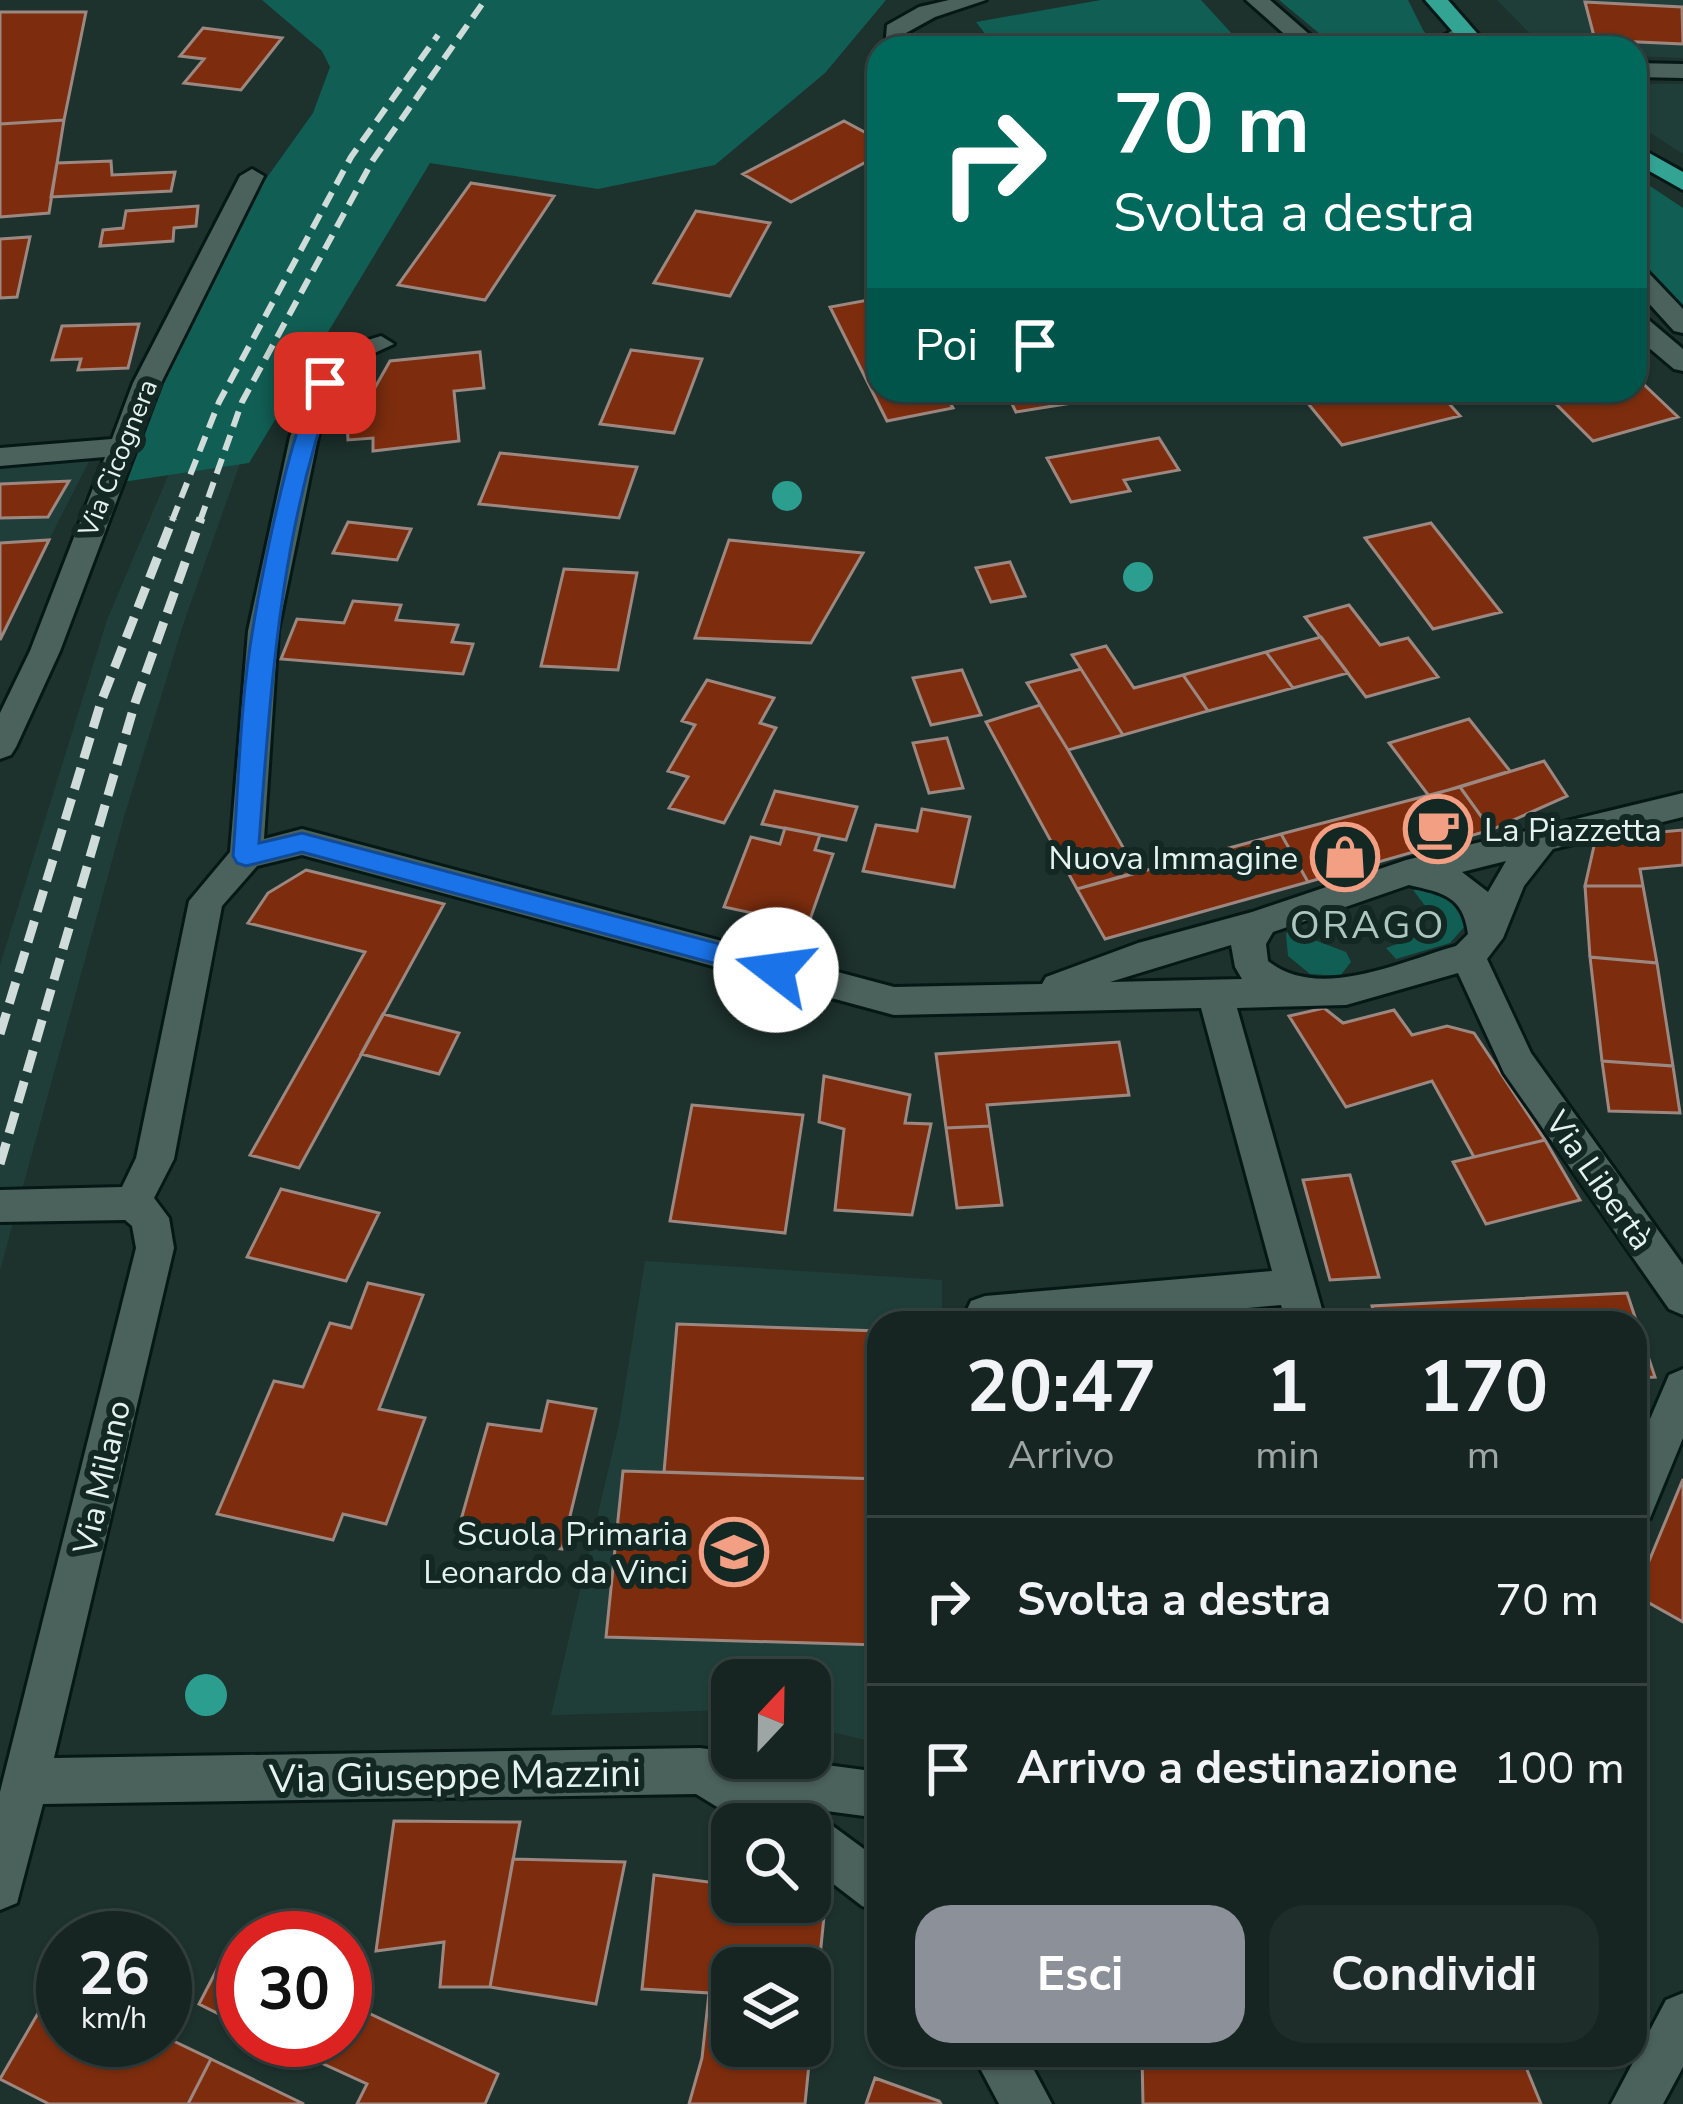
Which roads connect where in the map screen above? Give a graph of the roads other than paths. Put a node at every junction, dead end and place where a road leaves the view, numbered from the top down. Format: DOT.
graph roads {
  1 [pos="976,0"];
  2 [pos="1257,0"];
  3 [pos="1436,0"];
  4 [pos="895,36"];
  5 [pos="1300,36"];
  6 [pos="1467,36"];
  7 [pos="1647,70"];
  8 [pos="1683,70"];
  9 [pos="1647,160"];
  10 [pos="252,176"];
  11 [pos="1683,183"];
  12 [pos="1647,286"];
  13 [pos="1683,325"];
  14 [pos="1647,332"];
  15 [pos="381,344"];
  16 [pos="1683,363"];
  17 [pos="119,447"];
  18 [pos="0,457"];
  19 [pos="0,747"];
  20 [pos="1683,805"];
  21 [pos="1541,841"];
  22 [pos="246,856"];
  23 [pos="1406,873"];
  24 [pos="1261,923"];
  25 [pos="1477,947"];
  26 [pos="1308,994"];
  27 [pos="1037,995"];
  28 [pos="1216,997"];
  29 [pos="133,1203"];
  30 [pos="0,1207"];
  31 [pos="1683,1297"];
  32 [pos="1299,1305"];
  33 [pos="1090,1311"];
  34 [pos="1683,1388"];
  35 [pos="1647,1473"];
  36 [pos="700,1771"];
  37 [pos="29,1781"];
  38 [pos="867,1793"];
  39 [pos="753,1803"];
  40 [pos="831,1854"];
  41 [pos="867,1880"];
  42 [pos="0,1886"];
  43 [pos="1683,2017"];
  44 [pos="1005,2067"];
  45 [pos="1027,2104"];
  46 [pos="1636,2104"];
  1 -- 4 [label="street"];
  2 -- 5 [label="street"];
  3 -- 6 [label="main road"];
  7 -- 8 [label="street"];
  9 -- 11 [label="main road"];
  10 -- 17 [label="street, Via Cicognera"];
  12 -- 13 [label="street"];
  14 -- 16 [label="street"];
  15 -- 22 [label="street"];
  17 -- 18 [label="street"];
  17 -- 19 [label="street, Via Cicognera"];
  20 -- 21 [label="street"];
  21 -- 23 [label="street"];
  21 -- 25 [label="street"];
  22 -- 27 [label="street"];
  22 -- 29 [label="street"];
  23 -- 24 [label="street"];
  23 -- 25 [label="street, Via Libertà"];
  24 -- 26 [label="street"];
  24 -- 27 [label="street"];
  25 -- 26 [label="street"];
  25 -- 31 [label="street, Via Libertà"];
  26 -- 28 [label="street"];
  27 -- 28 [label="street"];
  28 -- 32 [label="street"];
  29 -- 30 [label="street"];
  29 -- 37 [label="street, Via Milano"];
  32 -- 33 [label="street"];
  34 -- 35 [label="street"];
  36 -- 37 [label="street, Via Giuseppe Mazzini"];
  36 -- 38 [label="street, Via Giuseppe Mazzini"];
  36 -- 39 [label="street"];
  37 -- 42 [label="street, Via Milano"];
  40 -- 41 [label="street"];
  43 -- 46 [label="street"];
  44 -- 45 [label="street"];
}
